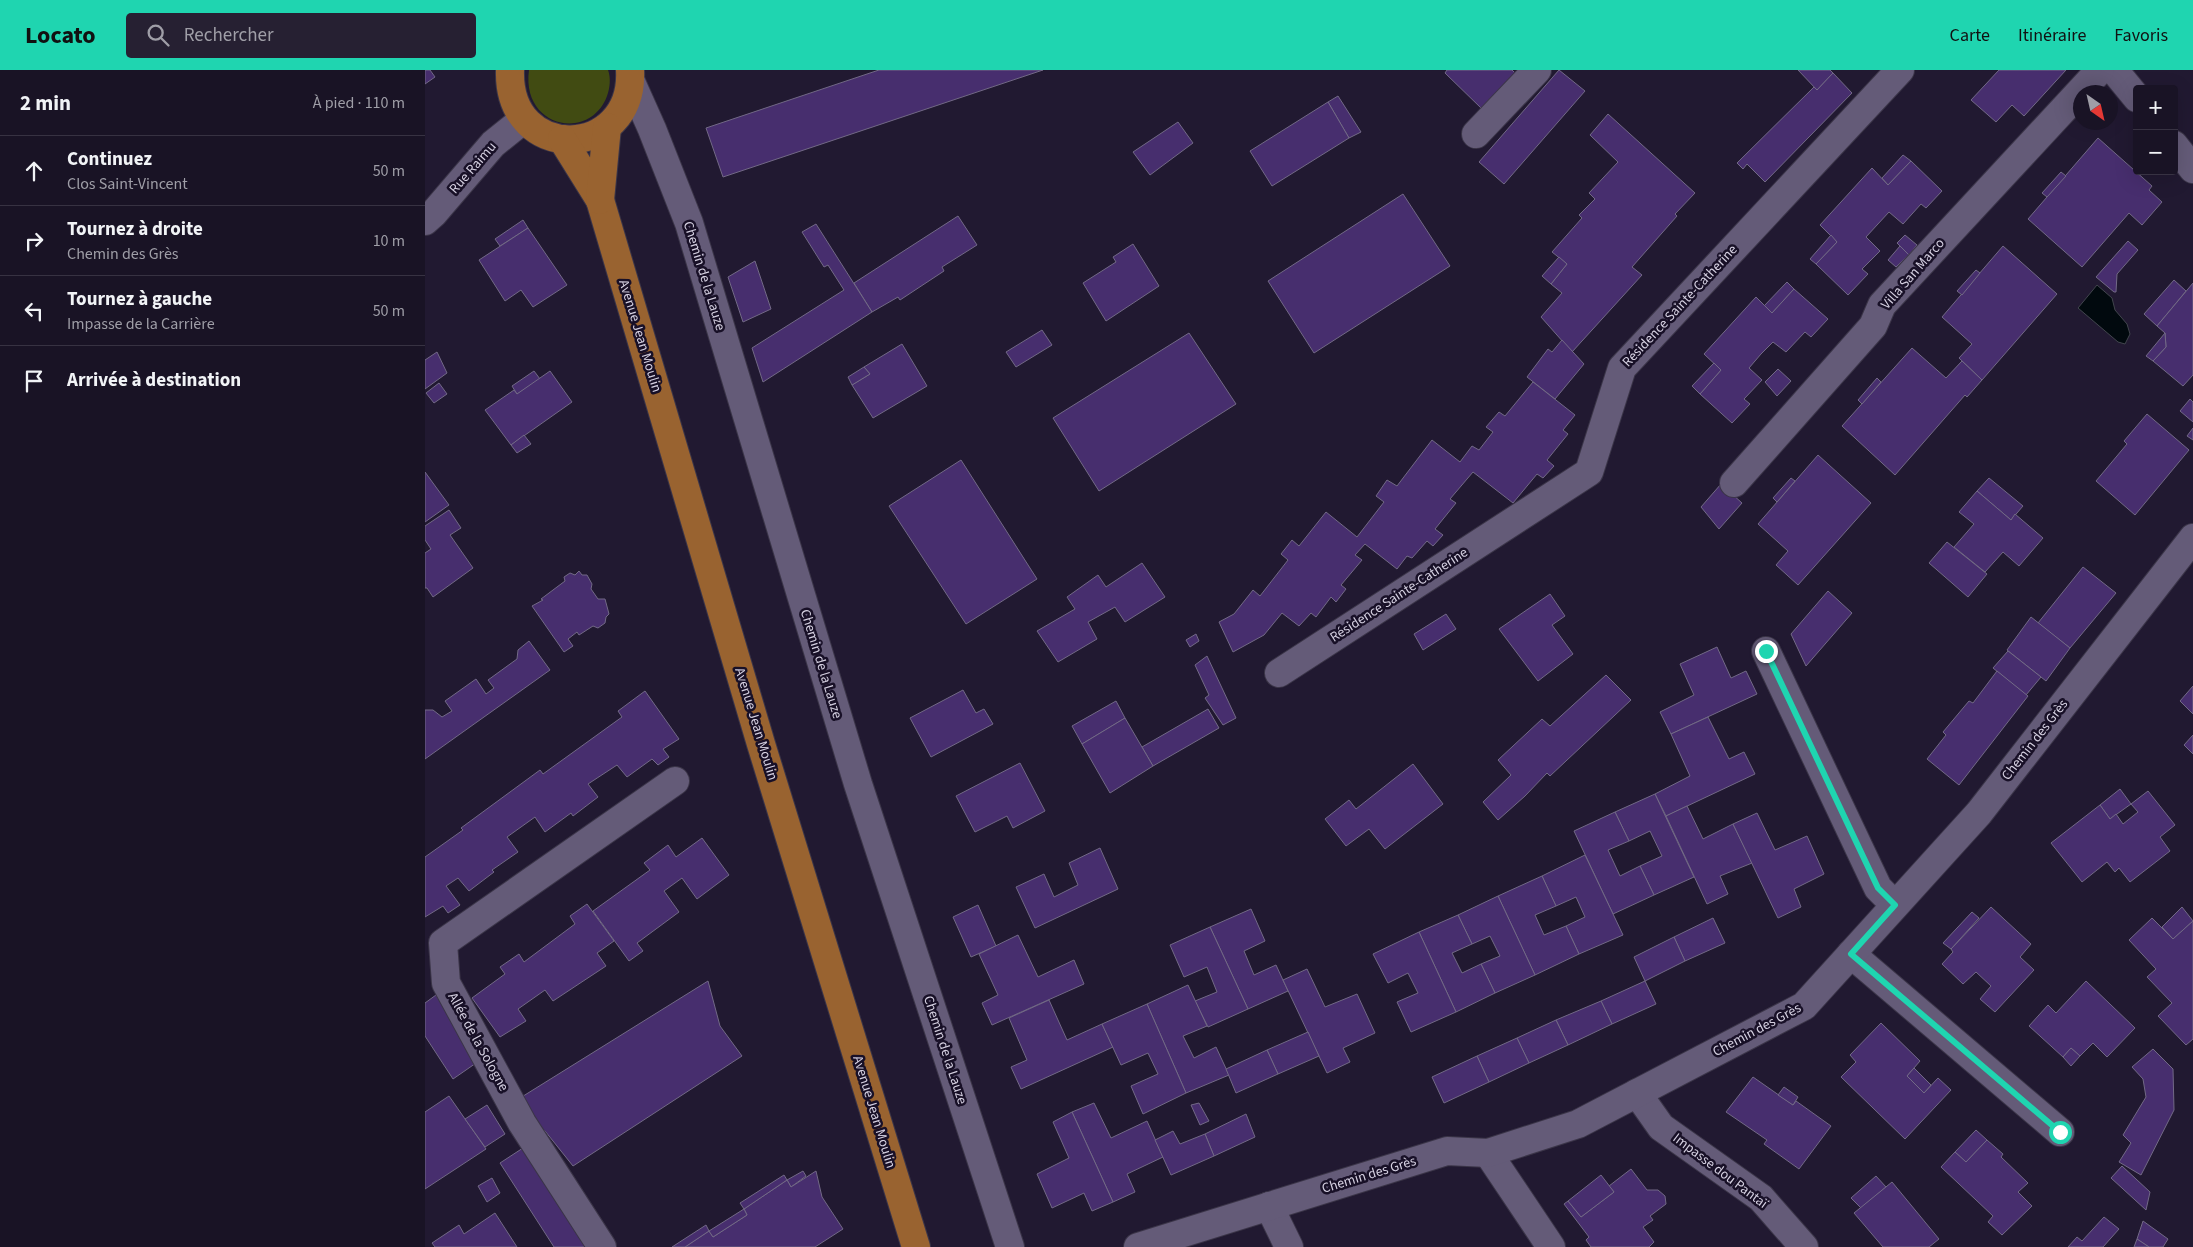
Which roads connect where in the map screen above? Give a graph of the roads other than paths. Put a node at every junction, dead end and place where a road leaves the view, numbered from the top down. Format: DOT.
graph roads {
  1 [pos="510,70"];
  2 [pos="1537,70"];
  3 [pos="1900,70"];
  4 [pos="2100,70"];
  5 [pos="2115,70"];
  6 [pos="630,76"];
  7 [pos="2133,93"];
  8 [pos="524,119"];
  9 [pos="607,127"];
  10 [pos="1476,134"];
  11 [pos="562,140"];
  12 [pos="2178,150"];
  13 [pos="2193,168"];
  14 [pos="600,200"];
  15 [pos="425,221"];
  16 [pos="1734,483"];
  17 [pos="2193,538"];
  18 [pos="1766,651"];
  19 [pos="1279,672"];
  20 [pos="675,781"];
  21 [pos="1895,905"];
  22 [pos="1851,954"];
  23 [pos="1637,1093"];
  24 [pos="2060,1132"];
  25 [pos="1488,1154"];
  26 [pos="1269,1206"];
  27 [pos="602,1247"];
  28 [pos="916,1247"];
  29 [pos="1009,1247"];
  30 [pos="1138,1247"];
  31 [pos="1289,1247"];
  32 [pos="1551,1247"];
  33 [pos="1804,1247"];
  1 -- 8 [label="main road"];
  2 -- 10 [label="street"];
  3 -- 19 [label="street, Résidence Sainte-Catherine"];
  4 -- 16 [label="street, Villa San Marco"];
  5 -- 7 [label="street"];
  6 -- 9 [label="main road"];
  6 -- 29 [label="street, Chemin de la Lauze"];
  8 -- 11 [label="main road"];
  8 -- 15 [label="street, Rue Raimu"];
  9 -- 11 [label="main road"];
  9 -- 14 [label="main road, Avenue Jean Moulin"];
  11 -- 14 [label="main road, Avenue Jean Moulin"];
  12 -- 13 [label="street"];
  14 -- 28 [label="main road, Avenue Jean Moulin"];
  17 -- 21 [label="street, Chemin des Grès"];
  18 -- 21 [label="street"];
  20 -- 27 [label="street, Allée de la Sologne"];
  21 -- 22 [label="street, Chemin des Grès"];
  22 -- 23 [label="street, Chemin des Grès"];
  22 -- 24 [label="street"];
  23 -- 25 [label="street, Chemin des Grès"];
  23 -- 33 [label="street, Impasse dou Pantaï"];
  25 -- 26 [label="street, Chemin des Grès"];
  25 -- 32 [label="street"];
  26 -- 30 [label="street, Chemin des Grès"];
  26 -- 31 [label="street"];
}
